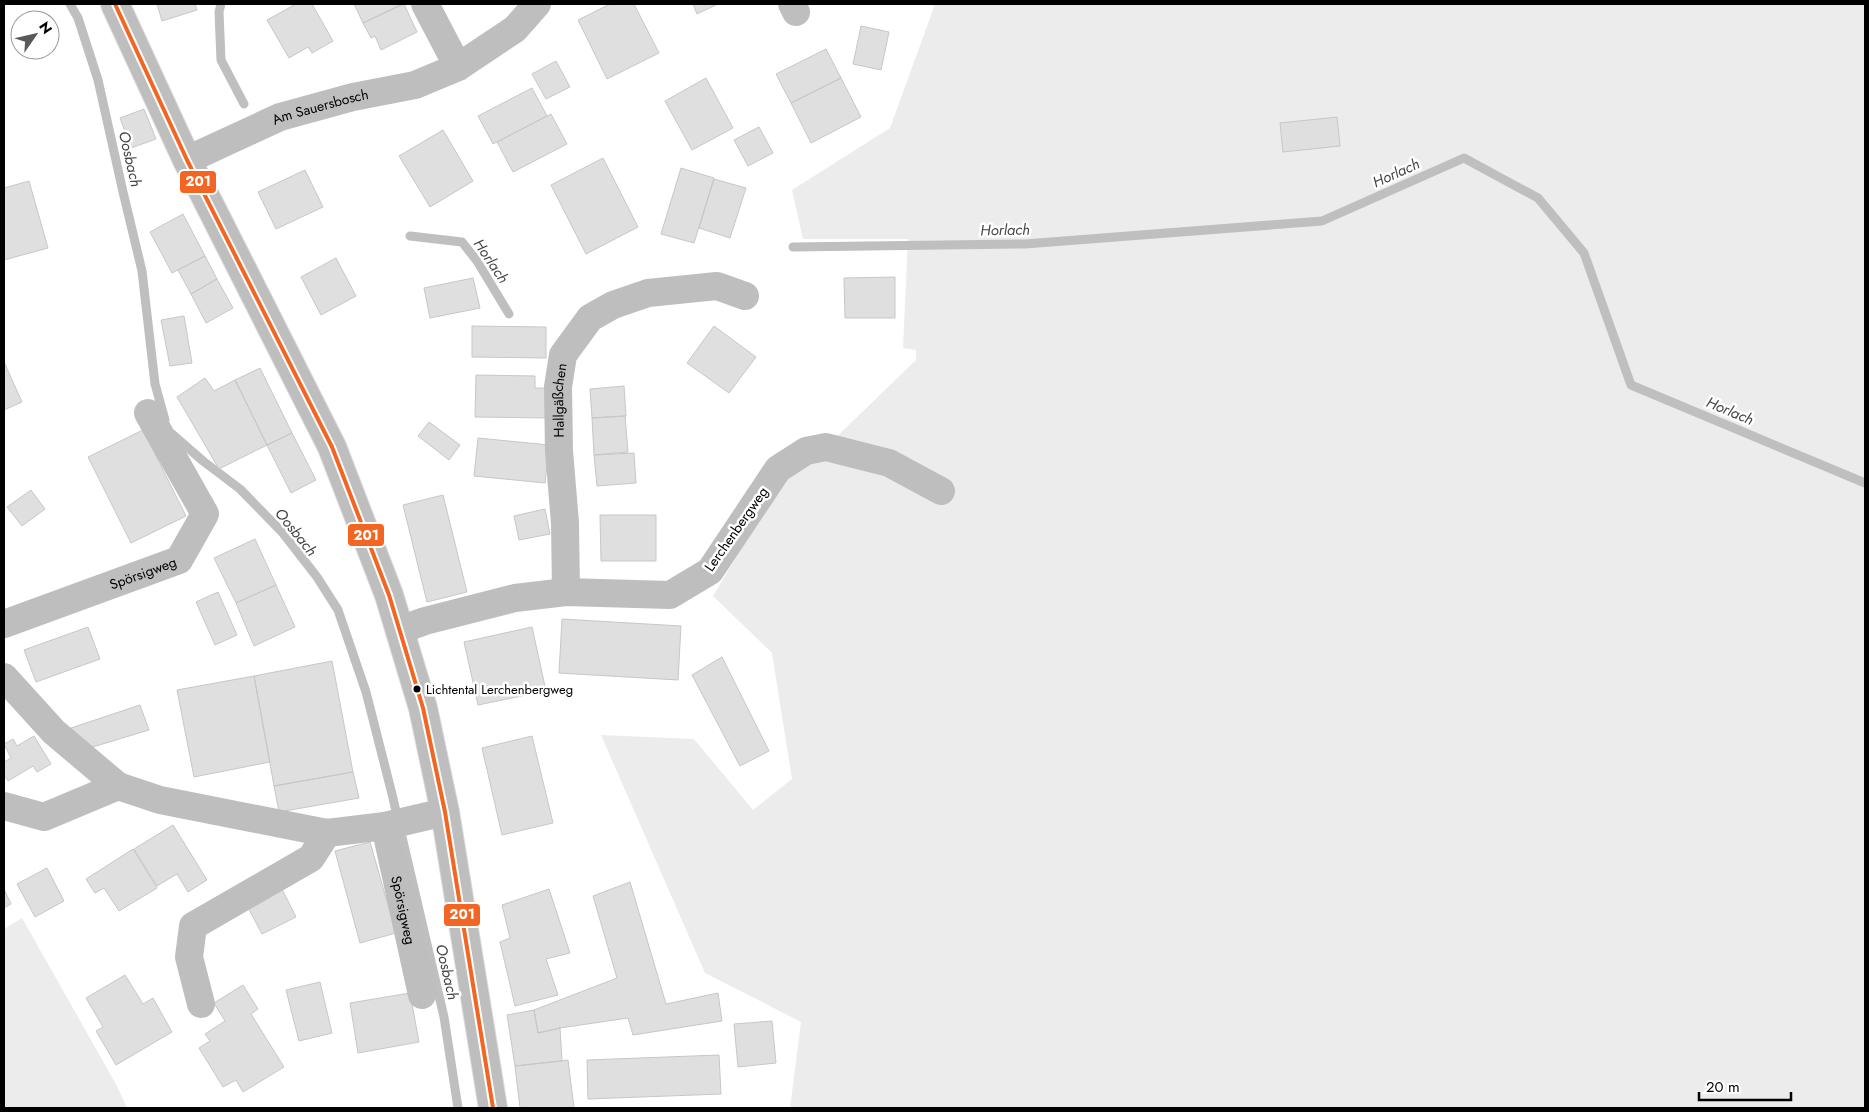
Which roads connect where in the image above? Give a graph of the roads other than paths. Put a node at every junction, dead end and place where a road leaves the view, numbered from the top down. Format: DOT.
graph roads {
  1 [pos="116,4"];
  2 [pos="425,4"];
  3 [pos="536,4"];
  4 [pos="458,67"];
  5 [pos="187,160"];
  6 [pos="745,296"];
  7 [pos="148,413"];
  8 [pos="941,491"];
  9 [pos="566,592"];
  10 [pos="4,624"];
  11 [pos="400,630"];
  12 [pos="4,677"];
  13 [pos="118,786"];
  14 [pos="4,806"];
  15 [pos="438,813"];
  16 [pos="385,826"];
  17 [pos="327,833"];
  18 [pos="422,995"];
  19 [pos="200,1004"];
  20 [pos="493,1108"];
  1 -- 5 [label="street"];
  2 -- 4 [label="street"];
  3 -- 4 [label="street, Am Sauersbosch"];
  4 -- 5 [label="street, Am Sauersbosch"];
  5 -- 11 [label="street"];
  6 -- 9 [label="street, Hallgäßchen"];
  7 -- 10 [label="street, Spörsigweg"];
  8 -- 9 [label="street, Lerchenbergweg"];
  9 -- 11 [label="street, Lerchenbergweg"];
  11 -- 15 [label="street"];
  12 -- 13 [label="street"];
  13 -- 14 [label="street"];
  13 -- 17 [label="street"];
  15 -- 16 [label="street"];
  15 -- 20 [label="street"];
  16 -- 17 [label="street"];
  16 -- 18 [label="street, Spörsigweg"];
  17 -- 19 [label="street"];
}
